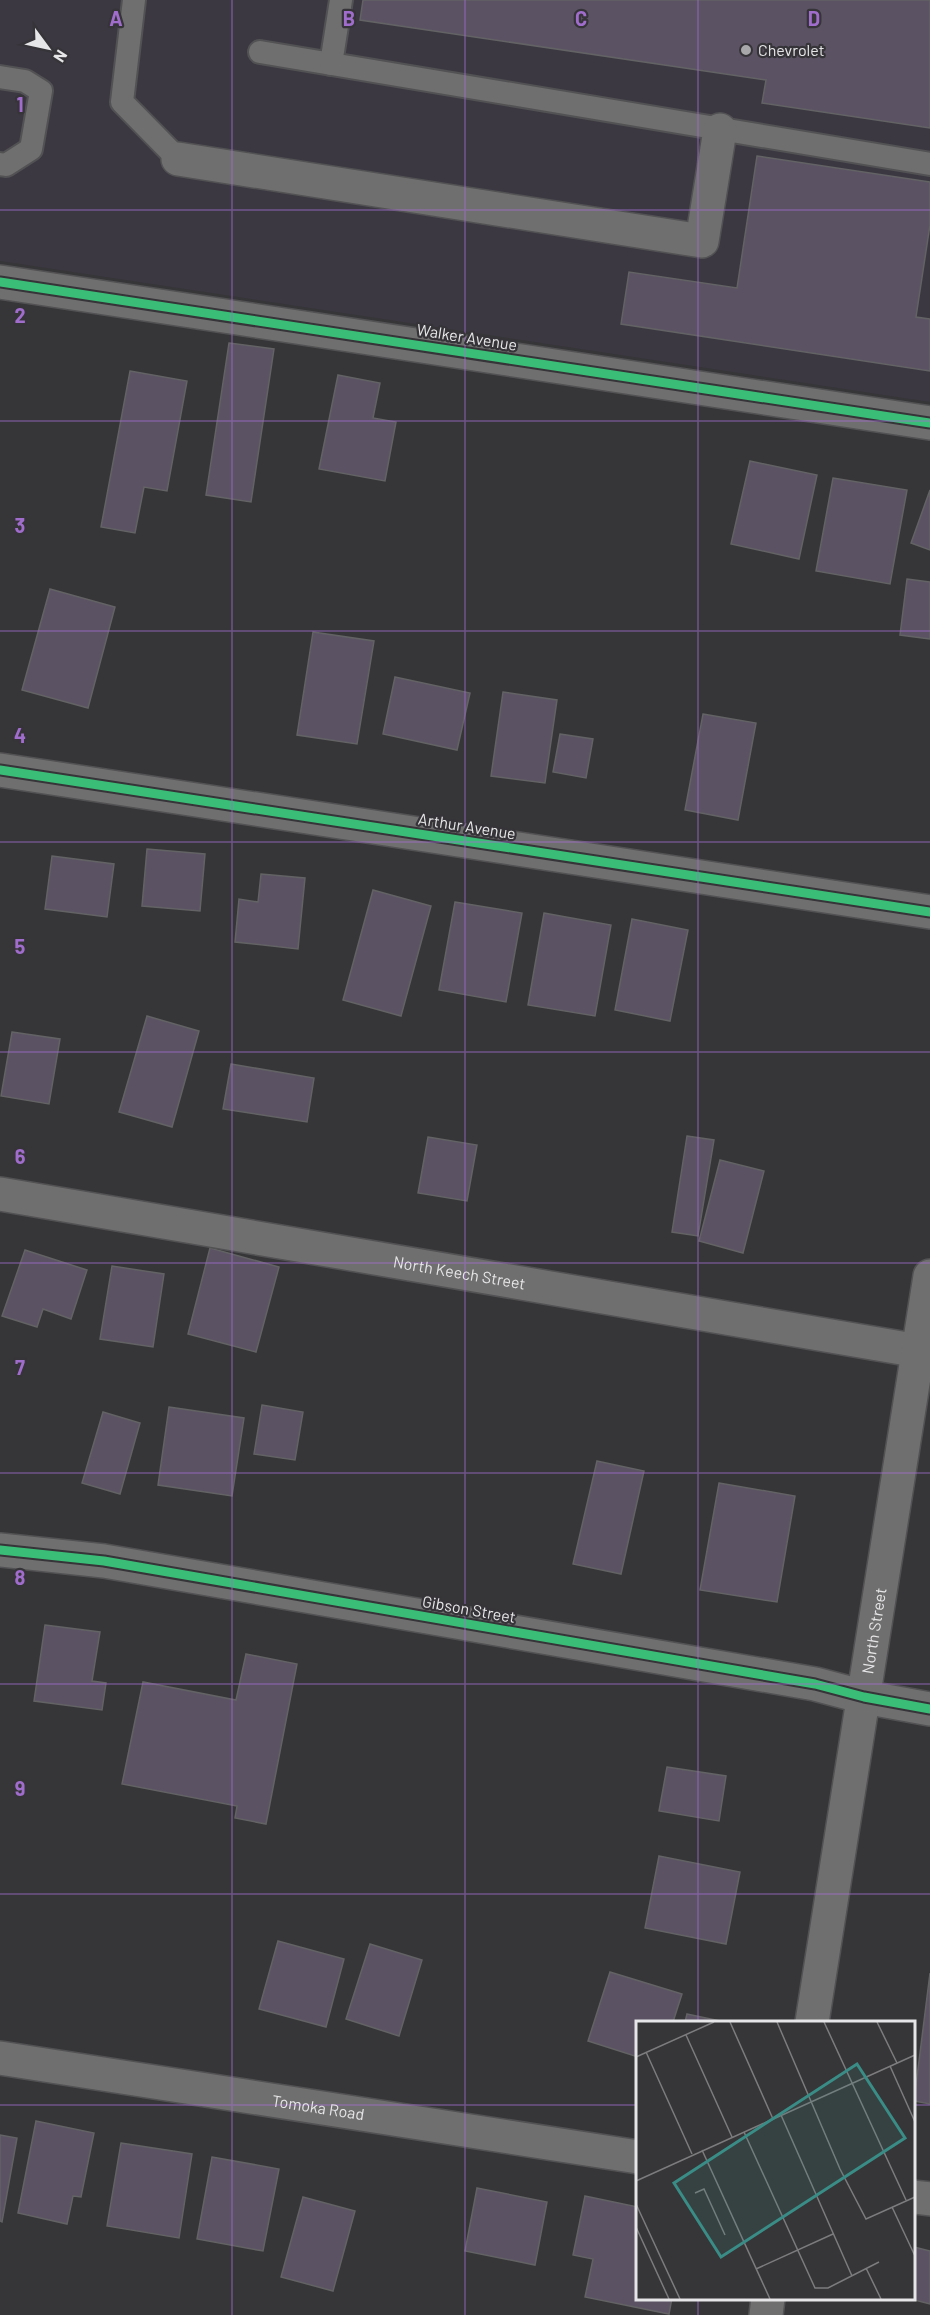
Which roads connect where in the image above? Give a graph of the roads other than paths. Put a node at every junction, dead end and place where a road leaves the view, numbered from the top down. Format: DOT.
graph roads {
  1 [pos="134,0"];
  2 [pos="341,0"];
  3 [pos="260,52"];
  4 [pos="331,64"];
  5 [pos="0,77"];
  6 [pos="720,129"];
  7 [pos="178,159"];
  8 [pos="0,164"];
  9 [pos="930,164"];
  10 [pos="0,282"];
  11 [pos="930,423"];
  12 [pos="0,770"];
  13 [pos="930,912"];
  14 [pos="0,1194"];
  15 [pos="930,1276"];
  16 [pos="919,1351"];
  17 [pos="0,1550"];
  18 [pos="864,1698"];
  19 [pos="930,1708"];
  20 [pos="812,2021"];
  21 [pos="0,2058"];
  22 [pos="636,2157"];
  23 [pos="915,2197"];
  24 [pos="930,2199"];
  25 [pos="768,2300"];
  26 [pos="766,2315"];
  1 -- 7 [label="lane"];
  2 -- 4 [label="lane"];
  3 -- 4 [label="lane"];
  4 -- 6 [label="lane"];
  5 -- 8 [label="lane"];
  6 -- 7 [label="street"];
  6 -- 9 [label="lane"];
  10 -- 11 [label="street, Walker Avenue"];
  12 -- 13 [label="street, Arthur Avenue"];
  14 -- 16 [label="street, North Keech Street"];
  15 -- 16 [label="street, North Street"];
  16 -- 18 [label="street, North Street"];
  17 -- 18 [label="street, Gibson Street"];
  18 -- 19 [label="street, Gibson Street"];
  18 -- 20 [label="street, North Street"];
  21 -- 22 [label="street, Tomoka Road"];
  23 -- 24 [label="street"];
  25 -- 26 [label="street"];
}
